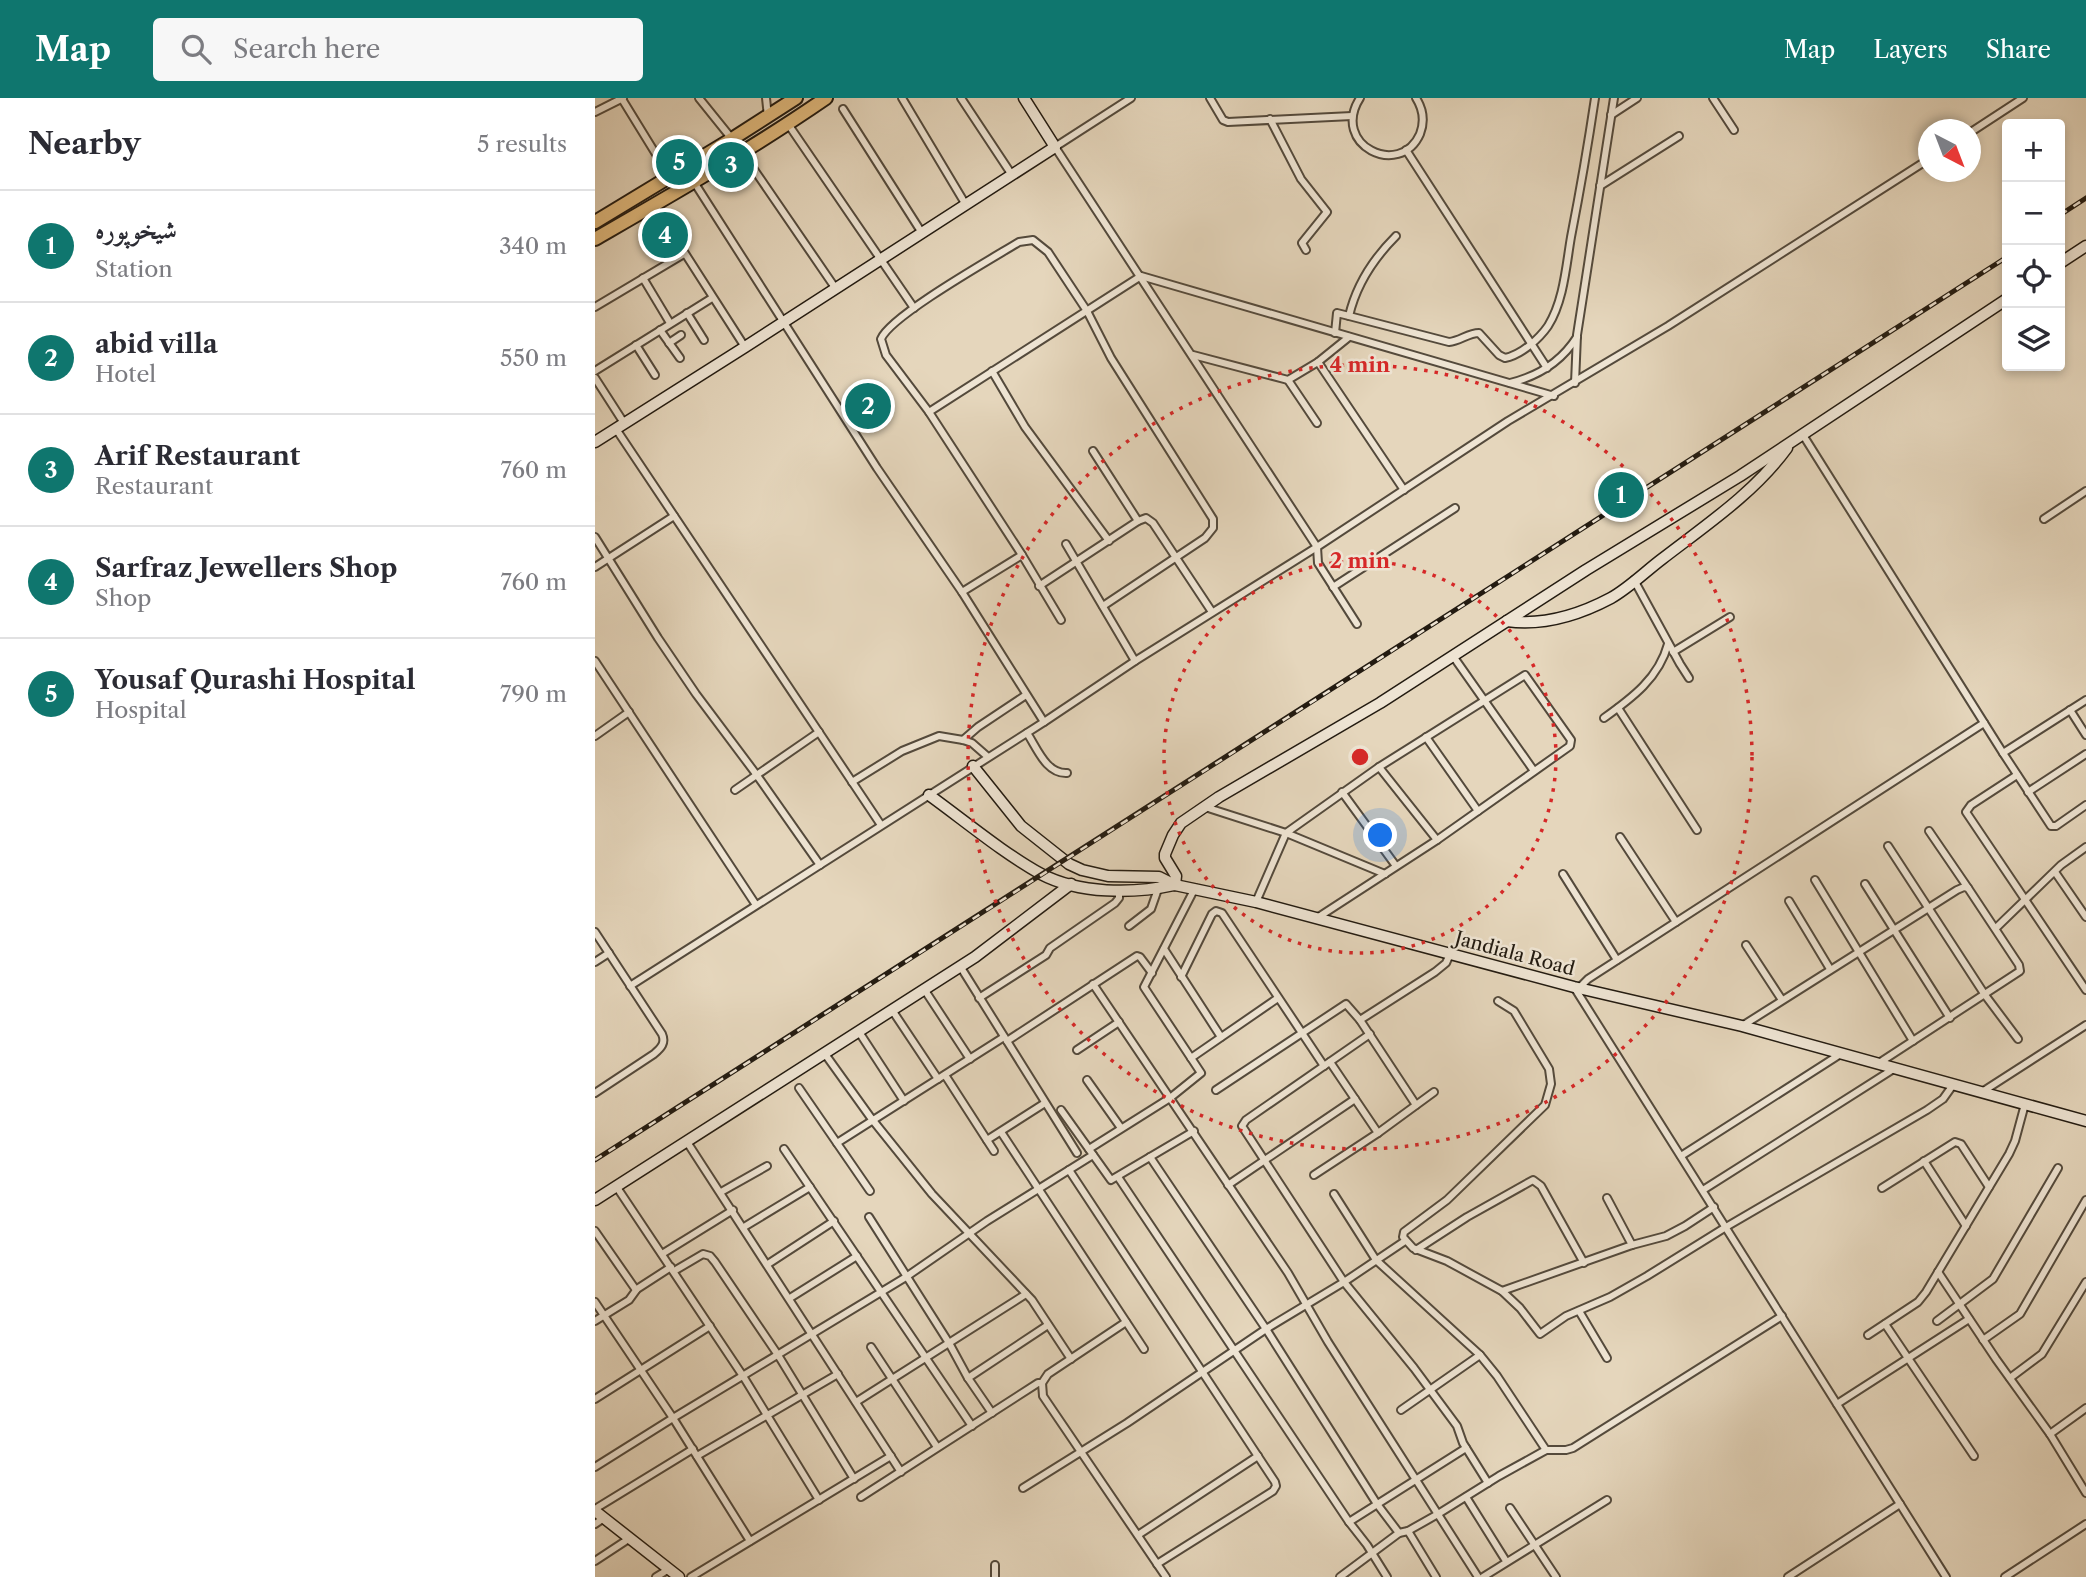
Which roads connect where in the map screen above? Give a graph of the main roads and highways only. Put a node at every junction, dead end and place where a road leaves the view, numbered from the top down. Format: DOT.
graph roads {
  1 [pos="796,98"];
  2 [pos="826,98"];
  3 [pos="595,222"];
  4 [pos="595,239"];
  1 -- 3 [label="highway"];
  2 -- 4 [label="highway"];
}
